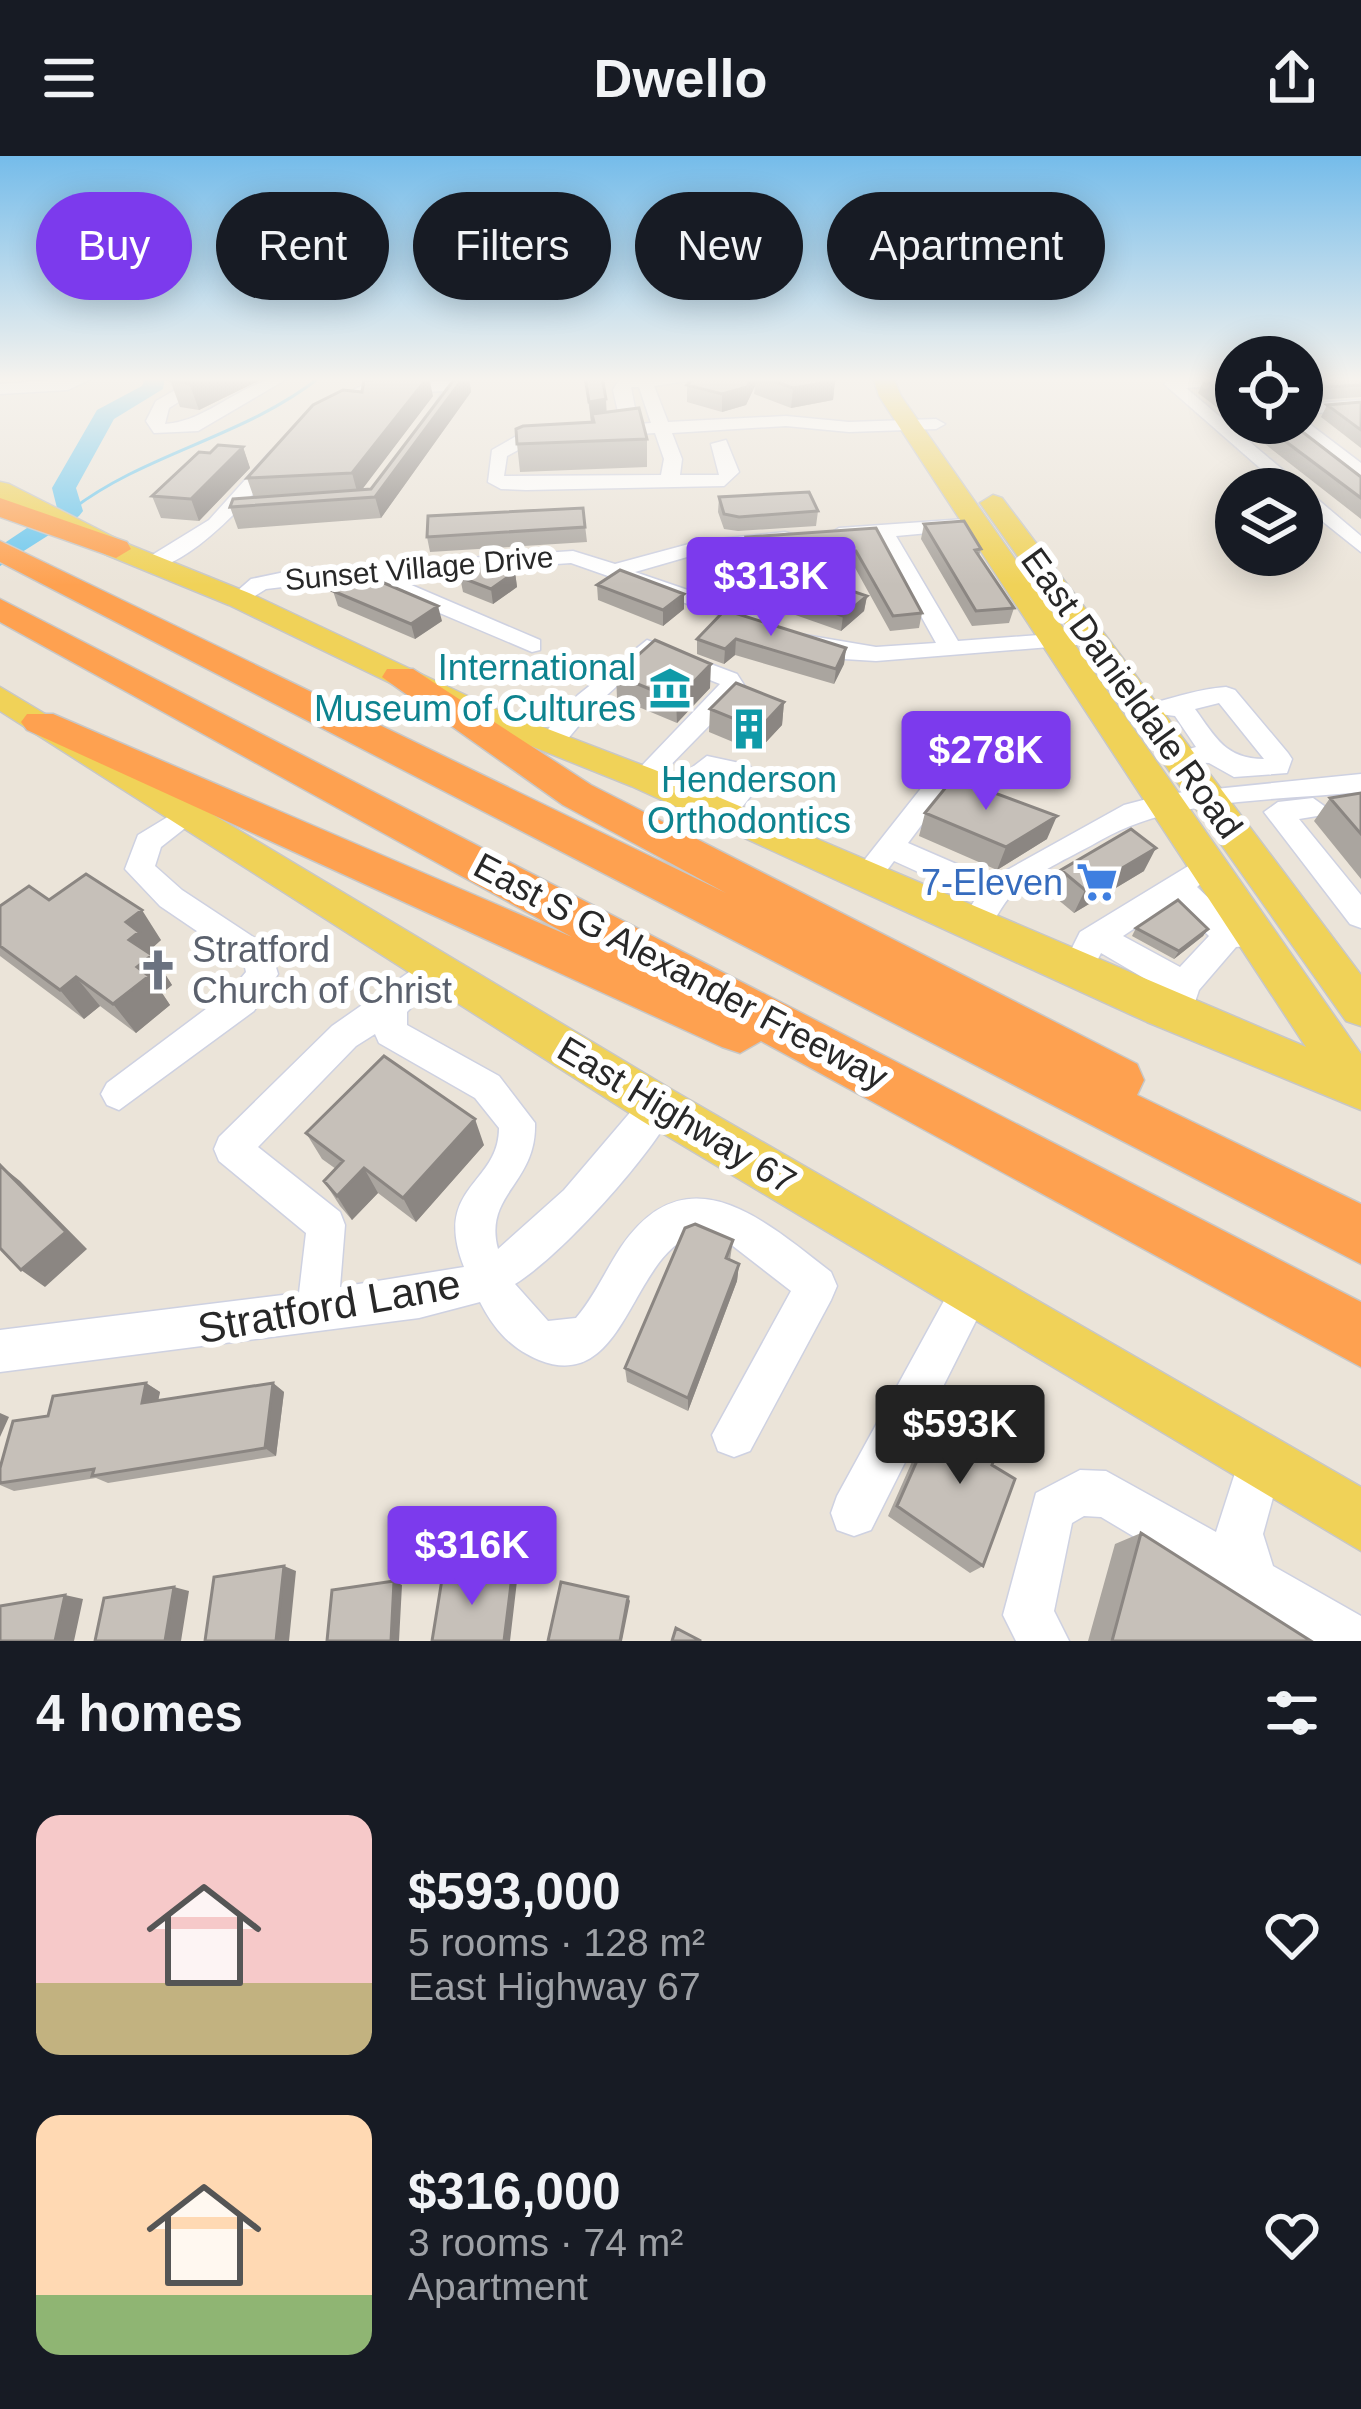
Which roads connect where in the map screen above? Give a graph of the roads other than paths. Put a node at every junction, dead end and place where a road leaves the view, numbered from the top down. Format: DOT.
graph roads {
  1 [pos="285,446"];
  2 [pos="511,446"];
  3 [pos="669,446"];
  4 [pos="721,446"];
  5 [pos="935,446"];
  6 [pos="938,446"];
  7 [pos="1245,446"];
  8 [pos="1327,446"];
  9 [pos="1270,468"];
  10 [pos="1361,472"];
  11 [pos="665,481"];
  12 [pos="1,495"];
  13 [pos="1323,513"];
  14 [pos="977,524"];
  15 [pos="883,530"];
  16 [pos="1361,546"];
  17 [pos="116,549"];
  18 [pos="0,550"];
  19 [pos="152,563"];
  20 [pos="358,570"];
  21 [pos="618,570"];
  22 [pos="1031,578"];
  23 [pos="239,599"];
  24 [pos="0,609"];
  25 [pos="1092,638"];
  26 [pos="1056,641"];
  27 [pos="532,645"];
  28 [pos="951,648"];
  29 [pos="400,677"];
  30 [pos="0,697"];
  31 [pos="1143,708"];
  32 [pos="1182,708"];
  33 [pos="40,722"];
  34 [pos="552,741"];
  35 [pos="1214,754"];
  36 [pos="1179,758"];
  37 [pos="1287,778"];
  38 [pos="1361,783"];
  39 [pos="658,785"];
  40 [pos="956,789"];
  41 [pos="1209,799"];
  42 [pos="1361,802"];
  43 [pos="1166,803"];
  44 [pos="189,814"];
  45 [pos="1042,821"];
  46 [pos="1295,833"];
  47 [pos="1085,837"];
  48 [pos="1238,839"];
  49 [pos="878,862"];
  50 [pos="1199,874"];
  51 [pos="985,909"];
  52 [pos="1361,916"];
  53 [pos="1242,935"];
  54 [pos="1098,937"];
  55 [pos="435,967"];
  56 [pos="1077,970"];
  57 [pos="1357,995"];
  58 [pos="1180,1000"];
  59 [pos="390,1006"];
  60 [pos="1360,1089"];
  61 [pos="119,1094"];
  62 [pos="658,1106"];
  63 [pos="1065,1176"];
  64 [pos="1361,1231"];
  65 [pos="486,1278"];
  66 [pos="971,1291"];
  67 [pos="318,1311"];
  68 [pos="1361,1336"];
  69 [pos="0,1351"];
  70 [pos="734,1435"];
  71 [pos="1260,1461"];
  72 [pos="854,1513"];
  73 [pos="1361,1521"];
  74 [pos="1254,1582"];
  75 [pos="1044,1641"];
  76 [pos="1357,1641"];
  1 -- 19 [label="street"];
  2 -- 11 [label="street"];
  3 -- 11 [label="street"];
  4 -- 11 [label="street"];
  5 -- 14 [label="main road, East Danieldale Road"];
  6 -- 22 [label="main road, East Danieldale Road"];
  7 -- 9 [label="street"];
  8 -- 10 [label="street"];
  12 -- 17 [label="highway"];
  13 -- 16 [label="street"];
  14 -- 15 [label="street"];
  14 -- 22 [label="main road, East Danieldale Road"];
  15 -- 21 [label="street"];
  15 -- 28 [label="street"];
  17 -- 19 [label="main road"];
  18 -- 64 [label="highway, East S G Alexander Freeway"];
  19 -- 23 [label="main road"];
  20 -- 21 [label="street, Sunset Village Drive"];
  20 -- 23 [label="street, Sunset Village Drive"];
  20 -- 27 [label="street"];
  21 -- 28 [label="street, Sunset Village Drive"];
  22 -- 25 [label="main road, East Danieldale Road"];
  22 -- 26 [label="main road, East Danieldale Road"];
  23 -- 29 [label="main road"];
  24 -- 63 [label="highway, East S G Alexander Freeway"];
  25 -- 26 [label="street, Sunset Village Drive"];
  25 -- 31 [label="main road, East Danieldale Road"];
  26 -- 28 [label="street, Sunset Village Drive"];
  26 -- 43 [label="main road, East Danieldale Road"];
  29 -- 34 [label="main road"];
  29 -- 64 [label="highway"];
  30 -- 33 [label="main road, East Highway 67"];
  31 -- 32 [label="street"];
  31 -- 36 [label="main road, East Danieldale Road"];
  32 -- 35 [label="street"];
  32 -- 37 [label="street"];
  33 -- 44 [label="main road, East Highway 67"];
  33 -- 63 [label="highway"];
  34 -- 39 [label="main road"];
  34 -- 39 [label="street"];
  35 -- 36 [label="street"];
  35 -- 37 [label="street"];
  36 -- 41 [label="main road, East Danieldale Road"];
  37 -- 38 [label="street"];
  37 -- 41 [label="street"];
  39 -- 49 [label="main road"];
  40 -- 49 [label="street"];
  41 -- 43 [label="street"];
  41 -- 48 [label="main road, East Danieldale Road"];
  42 -- 46 [label="street"];
  43 -- 47 [label="street"];
  43 -- 50 [label="main road, East Danieldale Road"];
  44 -- 55 [label="main road, East Highway 67"];
  44 -- 61 [label="street"];
  45 -- 47 [label="street"];
  46 -- 48 [label="street"];
  46 -- 52 [label="street"];
  47 -- 51 [label="street"];
  48 -- 57 [label="main road, East Danieldale Road"];
  49 -- 51 [label="main road"];
  50 -- 53 [label="main road, East Danieldale Road"];
  50 -- 54 [label="street"];
  50 -- 57 [label="main road"];
  51 -- 56 [label="main road"];
  53 -- 58 [label="street"];
  53 -- 60 [label="main road, East Danieldale Road"];
  54 -- 56 [label="street"];
  54 -- 58 [label="street"];
  55 -- 59 [label="street"];
  55 -- 62 [label="main road, East Highway 67"];
  56 -- 58 [label="main road"];
  58 -- 60 [label="main road"];
  59 -- 65 [label="street"];
  59 -- 67 [label="street"];
  62 -- 65 [label="street, Stratford Lane"];
  62 -- 66 [label="main road, East Highway 67"];
  63 -- 68 [label="highway, East S G Alexander Freeway"];
  65 -- 67 [label="street, Stratford Lane"];
  65 -- 70 [label="street"];
  66 -- 71 [label="main road, East Highway 67"];
  66 -- 72 [label="street"];
  67 -- 69 [label="street, Stratford Lane"];
  71 -- 73 [label="main road, East Highway 67"];
  71 -- 74 [label="street"];
  74 -- 75 [label="street"];
  74 -- 76 [label="street"];
}
